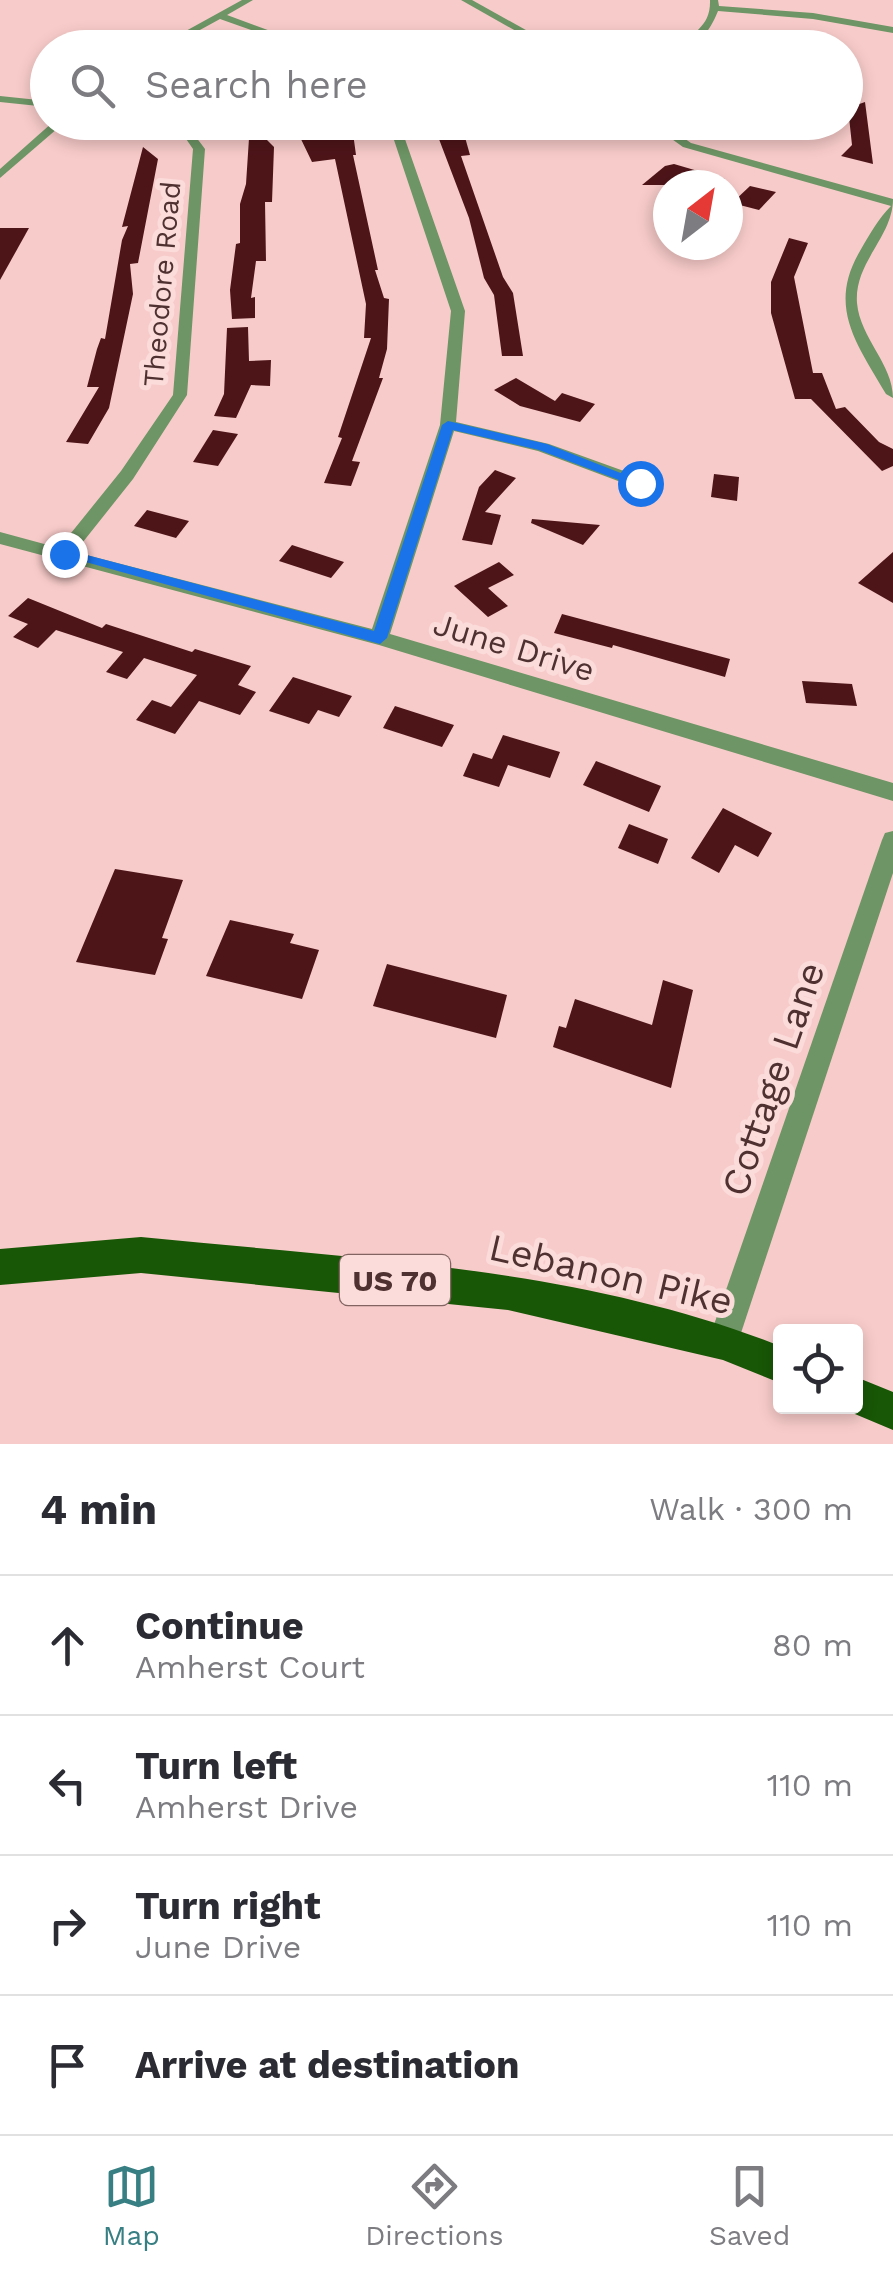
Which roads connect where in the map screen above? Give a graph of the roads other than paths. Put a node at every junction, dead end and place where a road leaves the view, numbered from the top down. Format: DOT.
graph roads {
  1 [pos="249,0"];
  2 [pos="465,0"];
  3 [pos="714,4"];
  4 [pos="217,15"];
  5 [pos="191,30"];
  6 [pos="261,30"];
  7 [pos="521,30"];
  8 [pos="706,30"];
  9 [pos="893,30"];
  10 [pos="0,99"];
  11 [pos="30,102"];
  12 [pos="40,140"];
  13 [pos="192,140"];
  14 [pos="399,140"];
  15 [pos="680,140"];
  16 [pos="0,176"];
  17 [pos="893,206"];
  18 [pos="893,394"];
  19 [pos="448,425"];
  20 [pos="640,483"];
  21 [pos="0,538"];
  22 [pos="64,554"];
  23 [pos="380,638"];
  24 [pos="893,792"];
  25 [pos="893,840"];
  26 [pos="0,1267"];
  27 [pos="723,1342"];
  28 [pos="773,1362"];
  29 [pos="863,1399"];
  30 [pos="893,1411"];
  1 -- 4 [label="street"];
  2 -- 7 [label="street"];
  3 -- 8 [label="street"];
  3 -- 9 [label="street"];
  4 -- 5 [label="street"];
  4 -- 6 [label="street"];
  10 -- 11 [label="street"];
  12 -- 16 [label="street"];
  13 -- 22 [label="street, Theodore Road"];
  14 -- 19 [label="street"];
  15 -- 17 [label="street"];
  17 -- 18 [label="street"];
  19 -- 20 [label="street"];
  19 -- 23 [label="street"];
  21 -- 22 [label="street, June Drive"];
  22 -- 23 [label="street, June Drive"];
  23 -- 24 [label="street, June Drive"];
  25 -- 27 [label="street, Cottage Lane"];
  26 -- 27 [label="main road, Lebanon Pike / US 70"];
  27 -- 28 [label="main road, Lebanon Pike / US 70"];
  29 -- 30 [label="main road"];
}
